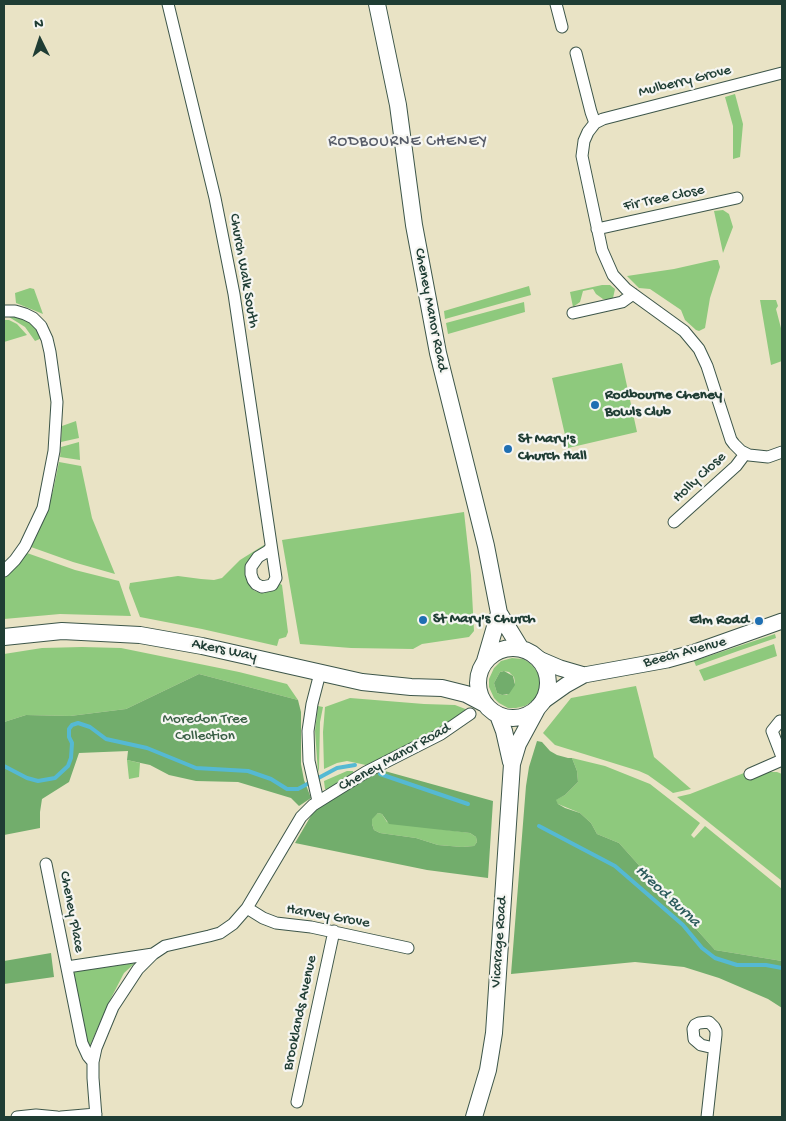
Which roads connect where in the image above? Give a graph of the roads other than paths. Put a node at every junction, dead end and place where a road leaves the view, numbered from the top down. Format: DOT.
graph roads {
  1 [pos="168,4"];
  2 [pos="377,4"];
  3 [pos="556,4"];
  4 [pos="562,27"];
  5 [pos="576,53"];
  6 [pos="782,73"];
  7 [pos="595,123"];
  8 [pos="737,198"];
  9 [pos="598,229"];
  10 [pos="633,294"];
  11 [pos="4,311"];
  12 [pos="573,313"];
  13 [pos="782,452"];
  14 [pos="745,454"];
  15 [pos="674,522"];
  16 [pos="271,547"];
  17 [pos="4,571"];
  18 [pos="499,612"];
  19 [pos="782,621"];
  20 [pos="4,637"];
  21 [pos="521,649"];
  22 [pos="539,659"];
  23 [pos="482,666"];
  24 [pos="320,673"];
  25 [pos="584,675"];
  26 [pos="442,688"];
  27 [pos="483,703"];
  28 [pos="540,705"];
  29 [pos="470,714"];
  30 [pos="498,715"];
  31 [pos="780,721"];
  32 [pos="782,759"];
  33 [pos="512,764"];
  34 [pos="750,774"];
  35 [pos="318,801"];
  36 [pos="46,864"];
  37 [pos="247,908"];
  38 [pos="334,931"];
  39 [pos="408,948"];
  40 [pos="153,954"];
  41 [pos="67,967"];
  42 [pos="714,1048"];
  43 [pos="93,1062"];
  44 [pos="297,1102"];
  45 [pos="96,1116"];
  46 [pos="17,1117"];
  47 [pos="59,1117"];
  48 [pos="474,1117"];
  49 [pos="707,1117"];
  1 -- 16 [label="street, Church Walk South"];
  2 -- 18 [label="main road, Cheney Manor Road"];
  3 -- 4 [label="street"];
  5 -- 7 [label="street"];
  6 -- 7 [label="street, Mulberry Grove"];
  7 -- 9 [label="street"];
  8 -- 9 [label="street, Fir Tree Close"];
  9 -- 10 [label="street"];
  10 -- 12 [label="street"];
  10 -- 14 [label="street"];
  11 -- 17 [label="street"];
  13 -- 14 [label="street"];
  14 -- 15 [label="street, Holly Close"];
  18 -- 21 [label="main road, Cheney Manor Road"];
  18 -- 23 [label="main road, Cheney Manor Road"];
  19 -- 25 [label="street, Beech Avenue"];
  20 -- 24 [label="main road, Akers Way"];
  21 -- 22 [label="main road"];
  21 -- 23 [label="main road"];
  22 -- 25 [label="street, Beech Avenue"];
  22 -- 28 [label="main road"];
  23 -- 26 [label="main road, Akers Way"];
  23 -- 27 [label="main road"];
  24 -- 26 [label="main road, Akers Way"];
  24 -- 35 [label="street"];
  25 -- 28 [label="street, Beech Avenue"];
  26 -- 27 [label="main road, Akers Way"];
  27 -- 30 [label="main road"];
  28 -- 30 [label="main road"];
  28 -- 33 [label="main road, Vicarage Road"];
  29 -- 35 [label="street, Cheney Manor Road"];
  30 -- 33 [label="main road, Vicarage Road"];
  31 -- 32 [label="street"];
  32 -- 34 [label="street"];
  33 -- 48 [label="main road, Vicarage Road"];
  35 -- 37 [label="street, Cheney Manor Road"];
  36 -- 41 [label="street, Cheney Place"];
  37 -- 38 [label="street, Harvey Grove"];
  37 -- 40 [label="street, Cheney Manor Road"];
  38 -- 39 [label="street, Harvey Grove"];
  38 -- 44 [label="street, Brooklands Avenue"];
  40 -- 41 [label="street, Cheney Manor Road"];
  40 -- 43 [label="street, Cheney Manor Road"];
  41 -- 43 [label="street, Cheney Manor Road"];
  42 -- 49 [label="street"];
  43 -- 45 [label="street, Cheney Manor Road"];
  45 -- 47 [label="street"];
  46 -- 47 [label="street"];
}
